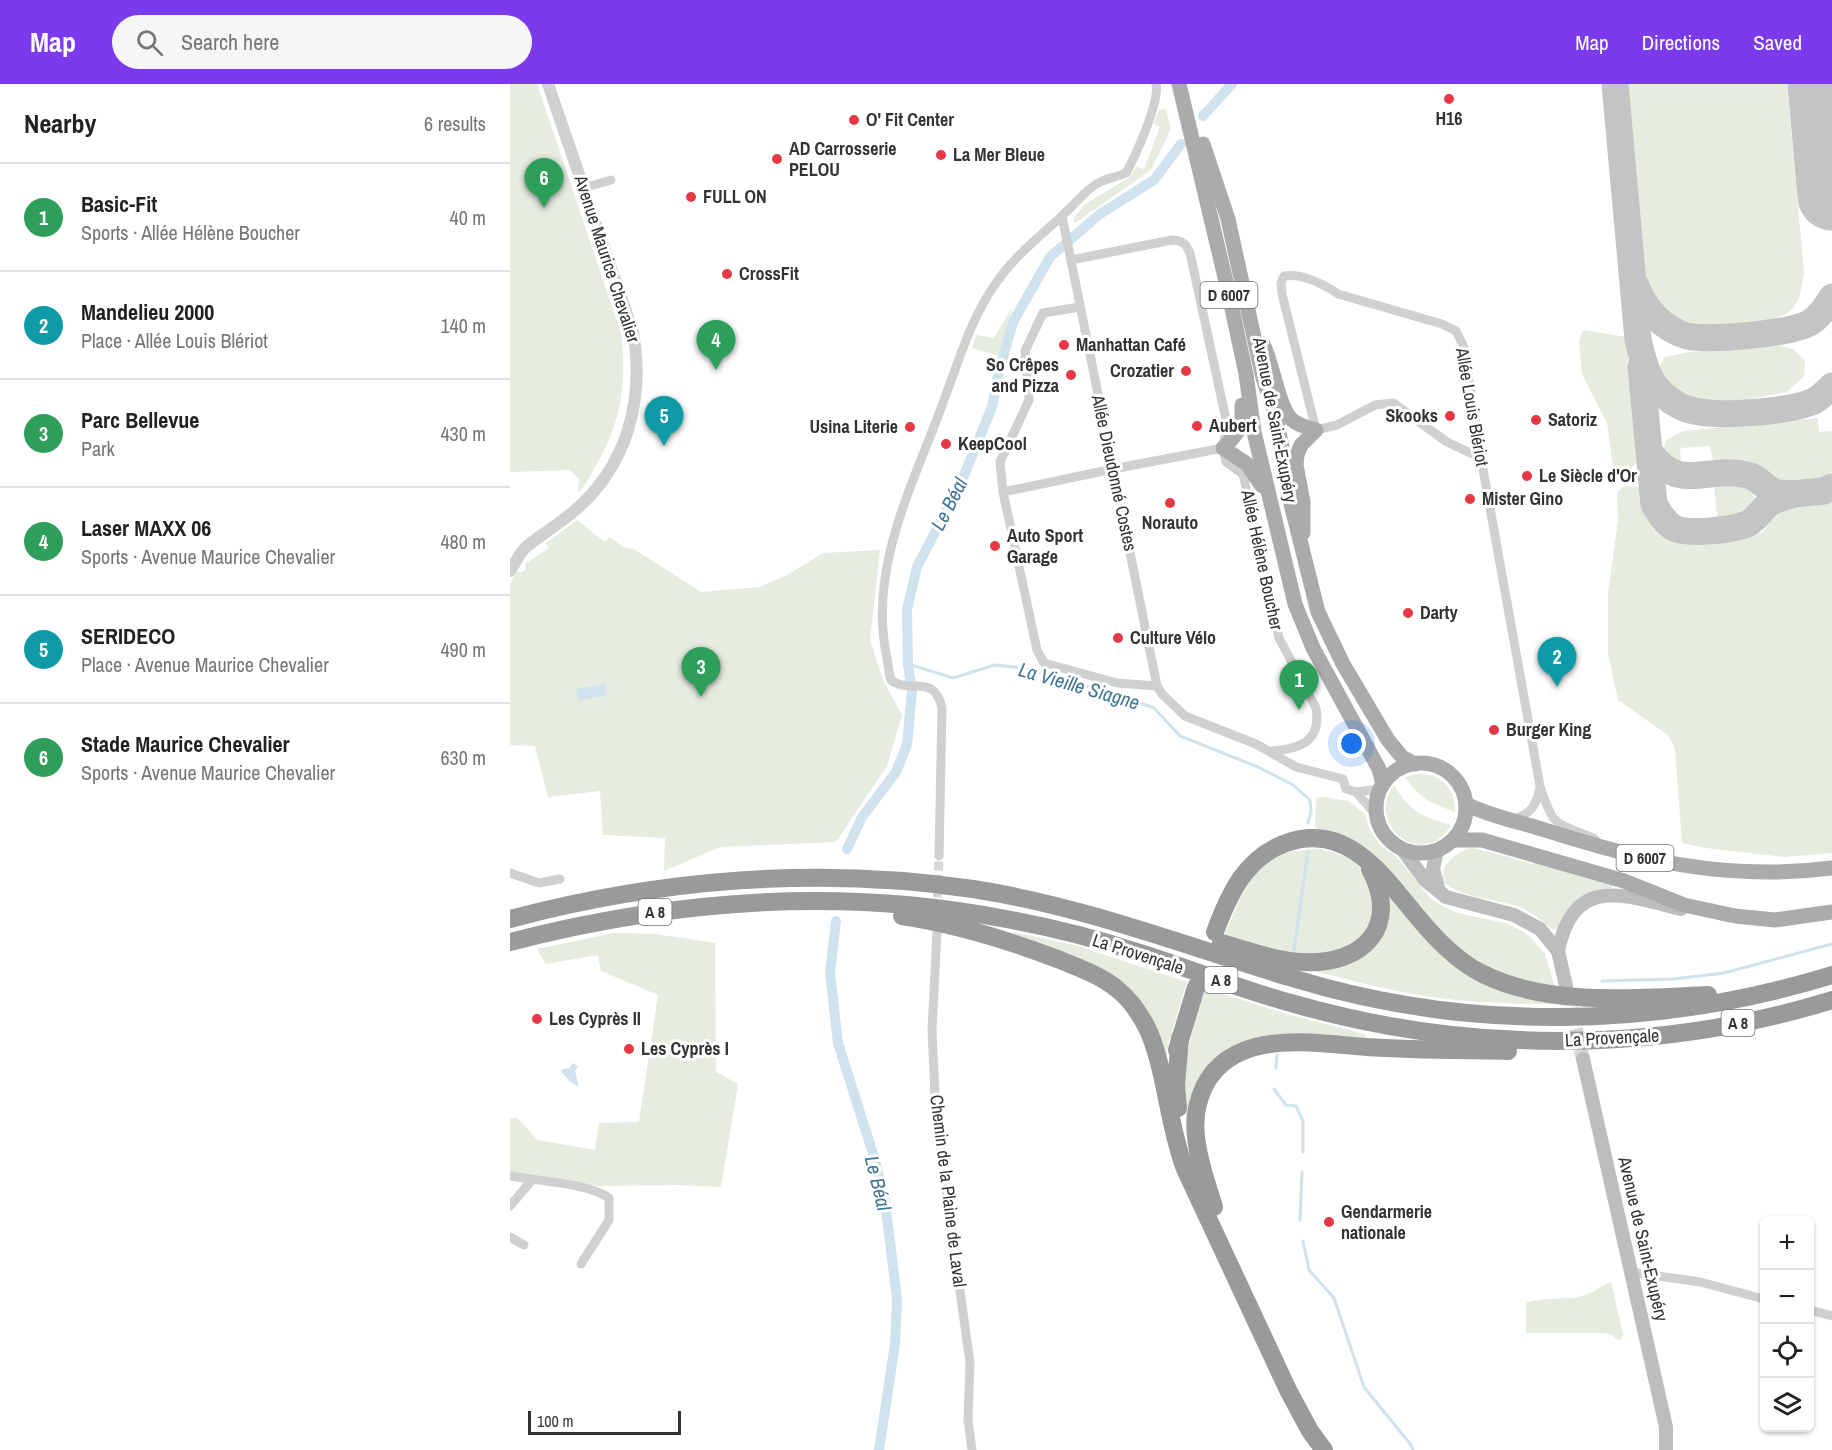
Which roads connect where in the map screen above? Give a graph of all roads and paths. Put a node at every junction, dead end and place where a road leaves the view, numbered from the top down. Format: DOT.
graph roads {
  1 [pos="548,84"];
  2 [pos="1156,84"];
  3 [pos="1179,84"];
  4 [pos="1190,84"];
  5 [pos="611,180"];
  6 [pos="584,188"];
  7 [pos="1062,216"];
  8 [pos="1071,260"];
  9 [pos="1080,307"];
  10 [pos="1251,320"];
  11 [pos="1235,321"];
  12 [pos="1316,430"];
  13 [pos="1223,448"];
  14 [pos="1481,458"];
  15 [pos="1113,469"];
  16 [pos="1004,492"];
  17 [pos="1272,506"];
  18 [pos="1303,553"];
  19 [pos="510,571"];
  20 [pos="1157,686"];
  21 [pos="1271,751"];
  22 [pos="1415,764"];
  23 [pos="1540,786"];
  24 [pos="1382,787"];
  25 [pos="1351,791"];
  26 [pos="1466,804"];
  27 [pos="1377,816"];
  28 [pos="1511,820"];
  29 [pos="1453,840"];
  30 [pos="1402,849"];
  31 [pos="1437,851"];
  32 [pos="1627,853"];
  33 [pos="939,856"];
  34 [pos="1363,857"];
  35 [pos="1832,868"];
  36 [pos="510,873"];
  37 [pos="560,879"];
  38 [pos="1439,891"];
  39 [pos="802,900"];
  40 [pos="1076,911"];
  41 [pos="1832,912"];
  42 [pos="510,919"];
  43 [pos="1775,920"];
  44 [pos="937,932"];
  45 [pos="1215,932"];
  46 [pos="510,942"];
  47 [pos="1558,951"];
  48 [pos="1832,975"];
  49 [pos="1566,986"];
  50 [pos="1196,987"];
  51 [pos="1766,994"];
  52 [pos="1832,1000"];
  53 [pos="1642,1037"];
  54 [pos="1180,1038"];
  55 [pos="1583,1059"];
  56 [pos="1170,1114"];
  57 [pos="510,1176"];
  58 [pos="532,1180"];
  59 [pos="510,1206"];
  60 [pos="1214,1207"];
  61 [pos="510,1237"];
  62 [pos="524,1245"];
  63 [pos="581,1264"];
  64 [pos="1631,1272"];
  65 [pos="1760,1298"];
  66 [pos="1814,1311"];
  67 [pos="1832,1316"];
  68 [pos="1666,1427"];
  69 [pos="972,1450"];
  70 [pos="1324,1450"];
  71 [pos="1336,1450"];
  72 [pos="1666,1450"];
  73 [pos="1676,1450"];
  1 -- 6 [label="street, Avenue Maurice Chevalier"];
  2 -- 7 [label="street"];
  3 -- 11 [label="main road, Avenue de Saint-Exupéry / D 6007"];
  4 -- 10 [label="main road, Avenue de Saint-Exupéry / D 6007"];
  5 -- 6 [label="street"];
  6 -- 19 [label="street, Avenue Maurice Chevalier"];
  7 -- 8 [label="street, Allée Dieudonné Costes"];
  7 -- 33 [label="street"];
  8 -- 9 [label="street, Allée Dieudonné Costes"];
  8 -- 13 [label="street"];
  9 -- 15 [label="street, Allée Dieudonné Costes"];
  9 -- 16 [label="street"];
  10 -- 12 [label="main road"];
  10 -- 18 [label="main road, Avenue de Saint-Exupéry / D 6007"];
  11 -- 13 [label="main road"];
  11 -- 17 [label="main road, Avenue de Saint-Exupéry / D 6007"];
  12 -- 14 [label="street"];
  12 -- 14 [label="street, Allée Louis Blériot"];
  12 -- 18 [label="main road"];
  13 -- 15 [label="street"];
  13 -- 17 [label="main road"];
  13 -- 21 [label="street, Allée Hélène Boucher"];
  14 -- 23 [label="street, Allée Louis Blériot"];
  15 -- 16 [label="street"];
  15 -- 20 [label="street, Allée Dieudonné Costes"];
  16 -- 20 [label="street"];
  17 -- 24 [label="main road, Avenue de Saint-Exupéry / D 6007"];
  18 -- 22 [label="main road, Avenue de Saint-Exupéry / D 6007"];
  20 -- 21 [label="street"];
  21 -- 25 [label="street"];
  22 -- 24 [label="main road"];
  22 -- 26 [label="main road"];
  23 -- 28 [label="street"];
  23 -- 32 [label="street, Allée Louis Blériot"];
  24 -- 25 [label="street"];
  24 -- 27 [label="main road"];
  25 -- 27 [label="street"];
  26 -- 28 [label="main road, D 6007"];
  26 -- 29 [label="main road"];
  27 -- 30 [label="main road"];
  28 -- 32 [label="main road, D 6007"];
  29 -- 31 [label="main road"];
  29 -- 43 [label="main road, D 6007"];
  30 -- 31 [label="main road"];
  30 -- 38 [label="main road"];
  31 -- 38 [label="main road"];
  32 -- 35 [label="main road, D 6007"];
  34 -- 40 [label="highway"];
  34 -- 45 [label="highway"];
  34 -- 51 [label="highway"];
  36 -- 37 [label="street"];
  38 -- 47 [label="main road"];
  39 -- 46 [label="highway, La Provençale / A 8"];
  39 -- 53 [label="highway, La Provençale / A 8"];
  39 -- 56 [label="highway"];
  40 -- 42 [label="highway, La Provençale / A 8"];
  40 -- 51 [label="highway, La Provençale / A 8"];
  41 -- 43 [label="main road, D 6007"];
  43 -- 47 [label="main road"];
  44 -- 69 [label="street, Chemin de la Plaine de Laval"];
  47 -- 49 [label="main road"];
  48 -- 51 [label="highway, La Provençale / A 8"];
  50 -- 54 [label="highway"];
  52 -- 53 [label="highway, La Provençale / A 8"];
  53 -- 60 [label="highway"];
  54 -- 56 [label="highway"];
  54 -- 60 [label="highway"];
  55 -- 64 [label="main road, Avenue de Saint-Exupéry"];
  56 -- 70 [label="highway"];
  57 -- 58 [label="street"];
  58 -- 59 [label="street"];
  58 -- 63 [label="street"];
  60 -- 71 [label="highway"];
  61 -- 62 [label="street"];
  64 -- 65 [label="street"];
  64 -- 68 [label="main road, Avenue de Saint-Exupéry"];
  66 -- 67 [label="street"];
  68 -- 72 [label="main road, Avenue de Saint-Exupéry"];
  68 -- 73 [label="main road, Avenue de Saint-Exupéry"];
}
